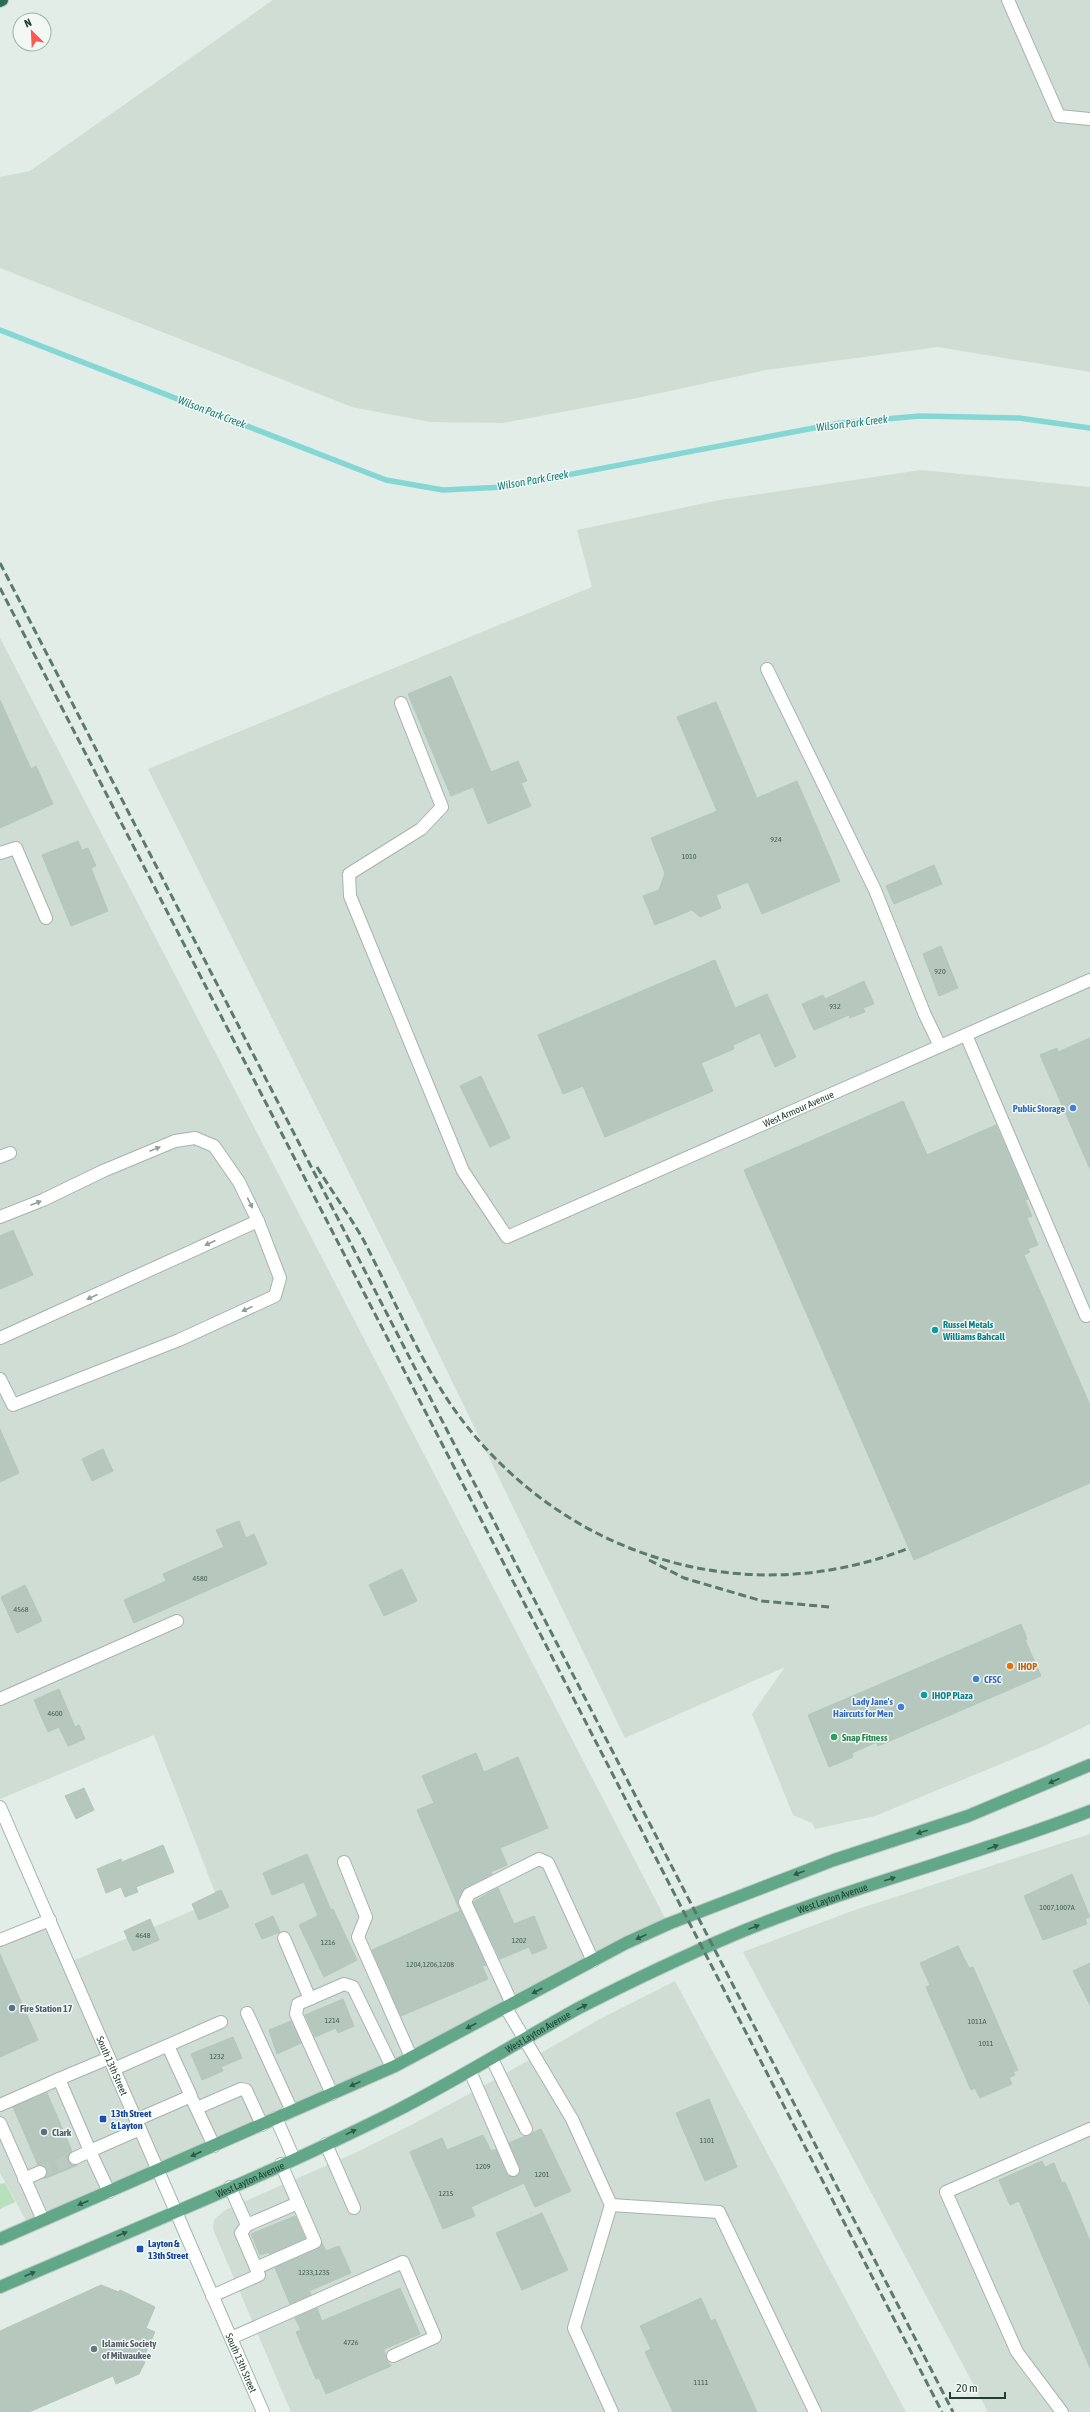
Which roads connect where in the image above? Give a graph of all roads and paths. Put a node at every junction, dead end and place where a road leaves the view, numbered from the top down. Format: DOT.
graph roads {
  1 [pos="1008,0"];
  2 [pos="1090,119"];
  3 [pos="767,669"];
  4 [pos="401,703"];
  5 [pos="0,853"];
  6 [pos="46,918"];
  7 [pos="1090,980"];
  8 [pos="966,1034"];
  9 [pos="940,1046"];
  10 [pos="0,1217"];
  11 [pos="258,1221"];
  12 [pos="1086,1316"];
  13 [pos="0,1338"];
  14 [pos="0,1379"];
  15 [pos="177,1621"];
  16 [pos="0,1699"];
  17 [pos="1090,1765"];
  18 [pos="0,1807"];
  19 [pos="1090,1811"];
  20 [pos="344,1862"];
  21 [pos="50,1920"];
  22 [pos="284,1938"];
  23 [pos="0,1940"];
  24 [pos="593,1961"];
  25 [pos="310,1999"];
  26 [pos="509,2006"];
  27 [pos="247,2013"];
  28 [pos="221,2022"];
  29 [pos="524,2040"];
  30 [pos="168,2046"];
  31 [pos="411,2057"];
  32 [pos="492,2059"];
  33 [pos="111,2064"];
  34 [pos="392,2067"];
  35 [pos="470,2071"];
  36 [pos="59,2079"];
  37 [pos="332,2094"];
  38 [pos="191,2096"];
  39 [pos="0,2105"];
  40 [pos="197,2108"];
  41 [pos="292,2111"];
  42 [pos="276,2118"];
  43 [pos="0,2123"];
  44 [pos="138,2124"];
  45 [pos="262,2125"];
  46 [pos="526,2129"];
  47 [pos="1090,2129"];
  48 [pos="326,2144"];
  49 [pos="214,2146"];
  50 [pos="90,2151"];
  51 [pos="75,2158"];
  52 [pos="294,2159"];
  53 [pos="282,2164"];
  54 [pos="512,2170"];
  55 [pos="158,2171"];
  56 [pos="40,2172"];
  57 [pos="24,2179"];
  58 [pos="230,2187"];
  59 [pos="109,2192"];
  60 [pos="298,2203"];
  61 [pos="611,2205"];
  62 [pos="354,2208"];
  63 [pos="175,2211"];
  64 [pos="43,2220"];
  65 [pos="247,2225"];
  66 [pos="0,2239"];
  67 [pos="256,2268"];
  68 [pos="0,2286"];
  69 [pos="212,2296"];
  70 [pos="231,2338"];
  71 [pos="393,2356"];
  72 [pos="263,2412"];
  73 [pos="612,2412"];
  74 [pos="815,2412"];
  75 [pos="1062,2412"];
  1 -- 2 [label="street"];
  3 -- 9 [label="street"];
  4 -- 9 [label="street, West Armour Avenue"];
  5 -- 6 [label="street"];
  7 -- 8 [label="street, West Armour Avenue"];
  8 -- 9 [label="street, West Armour Avenue"];
  8 -- 12 [label="street"];
  10 -- 11 [label="street, one-way"];
  11 -- 13 [label="street, one-way"];
  11 -- 14 [label="street, one-way"];
  15 -- 16 [label="street"];
  17 -- 24 [label="main road, one-way"];
  18 -- 21 [label="street, South 13th Street"];
  29 -- 19 [label="main road, West Layton Avenue, one-way"];
  20 -- 31 [label="street"];
  21 -- 23 [label="street"];
  21 -- 33 [label="street, South 13th Street"];
  22 -- 25 [label="street"];
  24 -- 26 [label="main road, one-way"];
  24 -- 26 [label="street"];
  25 -- 34 [label="street"];
  25 -- 37 [label="street"];
  26 -- 29 [label="street"];
  26 -- 31 [label="main road, one-way"];
  27 -- 41 [label="street"];
  28 -- 30 [label="street"];
  29 -- 32 [label="main road, West Layton Avenue"];
  29 -- 61 [label="street"];
  30 -- 33 [label="street"];
  30 -- 38 [label="street"];
  31 -- 34 [label="main road"];
  32 -- 35 [label="main road, West Layton Avenue"];
  32 -- 46 [label="street"];
  33 -- 36 [label="street"];
  33 -- 44 [label="street, South 13th Street"];
  34 -- 37 [label="main road, one-way"];
  48 -- 35 [label="main road, West Layton Avenue, one-way"];
  35 -- 54 [label="street"];
  36 -- 39 [label="street"];
  36 -- 50 [label="street"];
  37 -- 41 [label="main road"];
  38 -- 40 [label="street"];
  38 -- 44 [label="street"];
  40 -- 45 [label="street"];
  40 -- 49 [label="street"];
  41 -- 42 [label="main road"];
  42 -- 45 [label="main road"];
  42 -- 52 [label="street"];
  43 -- 57 [label="street"];
  44 -- 50 [label="street"];
  44 -- 55 [label="street, South 13th Street"];
  45 -- 49 [label="main road"];
  47 -- 75 [label="street"];
  48 -- 52 [label="main road, West Layton Avenue"];
  48 -- 62 [label="street"];
  49 -- 55 [label="main road, one-way"];
  50 -- 51 [label="street"];
  50 -- 59 [label="street"];
  52 -- 53 [label="main road, West Layton Avenue"];
  53 -- 58 [label="main road, West Layton Avenue"];
  53 -- 60 [label="street"];
  55 -- 59 [label="main road"];
  55 -- 63 [label="street, South 13th Street"];
  56 -- 57 [label="street"];
  57 -- 64 [label="street"];
  58 -- 63 [label="main road, West Layton Avenue"];
  58 -- 65 [label="street"];
  59 -- 64 [label="main road, one-way"];
  60 -- 65 [label="street"];
  60 -- 67 [label="street"];
  61 -- 73 [label="street"];
  61 -- 74 [label="street"];
  68 -- 63 [label="main road, West Layton Avenue, one-way"];
  63 -- 69 [label="street, South 13th Street"];
  64 -- 66 [label="main road"];
  65 -- 67 [label="street"];
  67 -- 69 [label="street"];
  69 -- 70 [label="street, South 13th Street"];
  70 -- 71 [label="street"];
  70 -- 72 [label="street, South 13th Street"];
}
